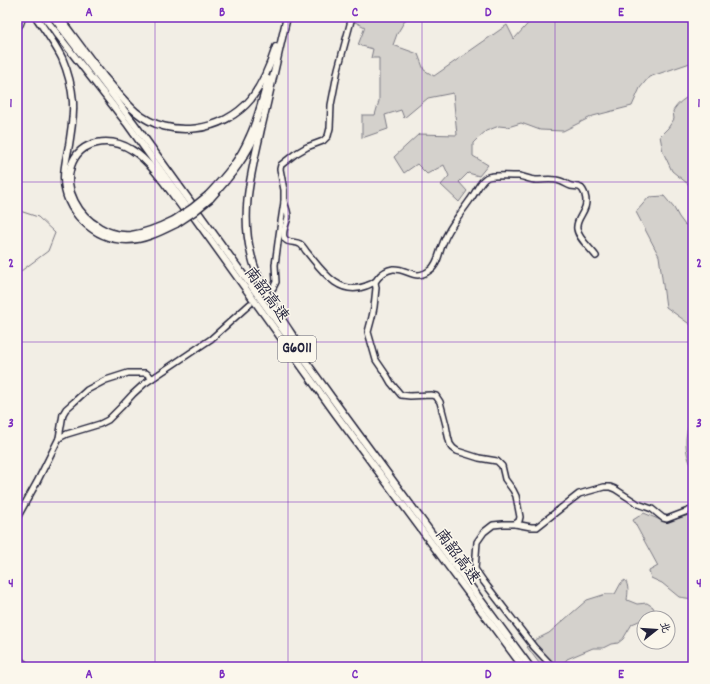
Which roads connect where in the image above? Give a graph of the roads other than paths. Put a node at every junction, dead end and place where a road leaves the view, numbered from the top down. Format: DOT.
graph roads {
  1 [pos="24,17"];
  2 [pos="36,17"];
  3 [pos="44,17"];
  4 [pos="53,17"];
  5 [pos="59,17"];
  6 [pos="284,17"];
  7 [pos="287,17"];
  8 [pos="352,17"];
  9 [pos="64,28"];
  10 [pos="17,29"];
  11 [pos="278,44"];
  12 [pos="267,104"];
  13 [pos="209,197"];
  14 [pos="284,202"];
  15 [pos="175,222"];
  16 [pos="596,256"];
  17 [pos="375,282"];
  18 [pos="242,283"];
  19 [pos="273,288"];
  20 [pos="250,304"];
  21 [pos="152,378"];
  22 [pos="340,409"];
  23 [pos="59,438"];
  24 [pos="693,510"];
  25 [pos="17,518"];
  26 [pos="515,524"];
  27 [pos="17,657"];
  28 [pos="30,667"];
  29 [pos="99,667"];
  30 [pos="126,667"];
  31 [pos="523,667"];
  32 [pos="530,667"];
  33 [pos="553,667"];
  1 -- 10 [label="street"];
  2 -- 15 [label="highway"];
  3 -- 18 [label="highway, 南韶高速 / G6011"];
  4 -- 9 [label="highway, 南韶高速 / G6011"];
  5 -- 9 [label="highway"];
  6 -- 11 [label="highway"];
  7 -- 12 [label="highway"];
  8 -- 14 [label="street"];
  9 -- 11 [label="highway"];
  9 -- 22 [label="highway, 南韶高速 / G6011"];
  11 -- 13 [label="highway"];
  12 -- 13 [label="highway"];
  12 -- 22 [label="highway"];
  13 -- 15 [label="highway, bridge"];
  14 -- 17 [label="street"];
  14 -- 19 [label="street"];
  15 -- 18 [label="highway"];
  16 -- 17 [label="street"];
  17 -- 26 [label="street"];
  18 -- 31 [label="highway, 南韶高速 / G6011"];
  20 -- 21 [label="street"];
  21 -- 23 [label="street"];
  21 -- 23 [label="street"];
  22 -- 32 [label="highway, 南韶高速 / G6011"];
  23 -- 25 [label="street"];
  24 -- 26 [label="street"];
  26 -- 33 [label="street"];
  27 -- 28 [label="street"];
  29 -- 30 [label="street"];
}
